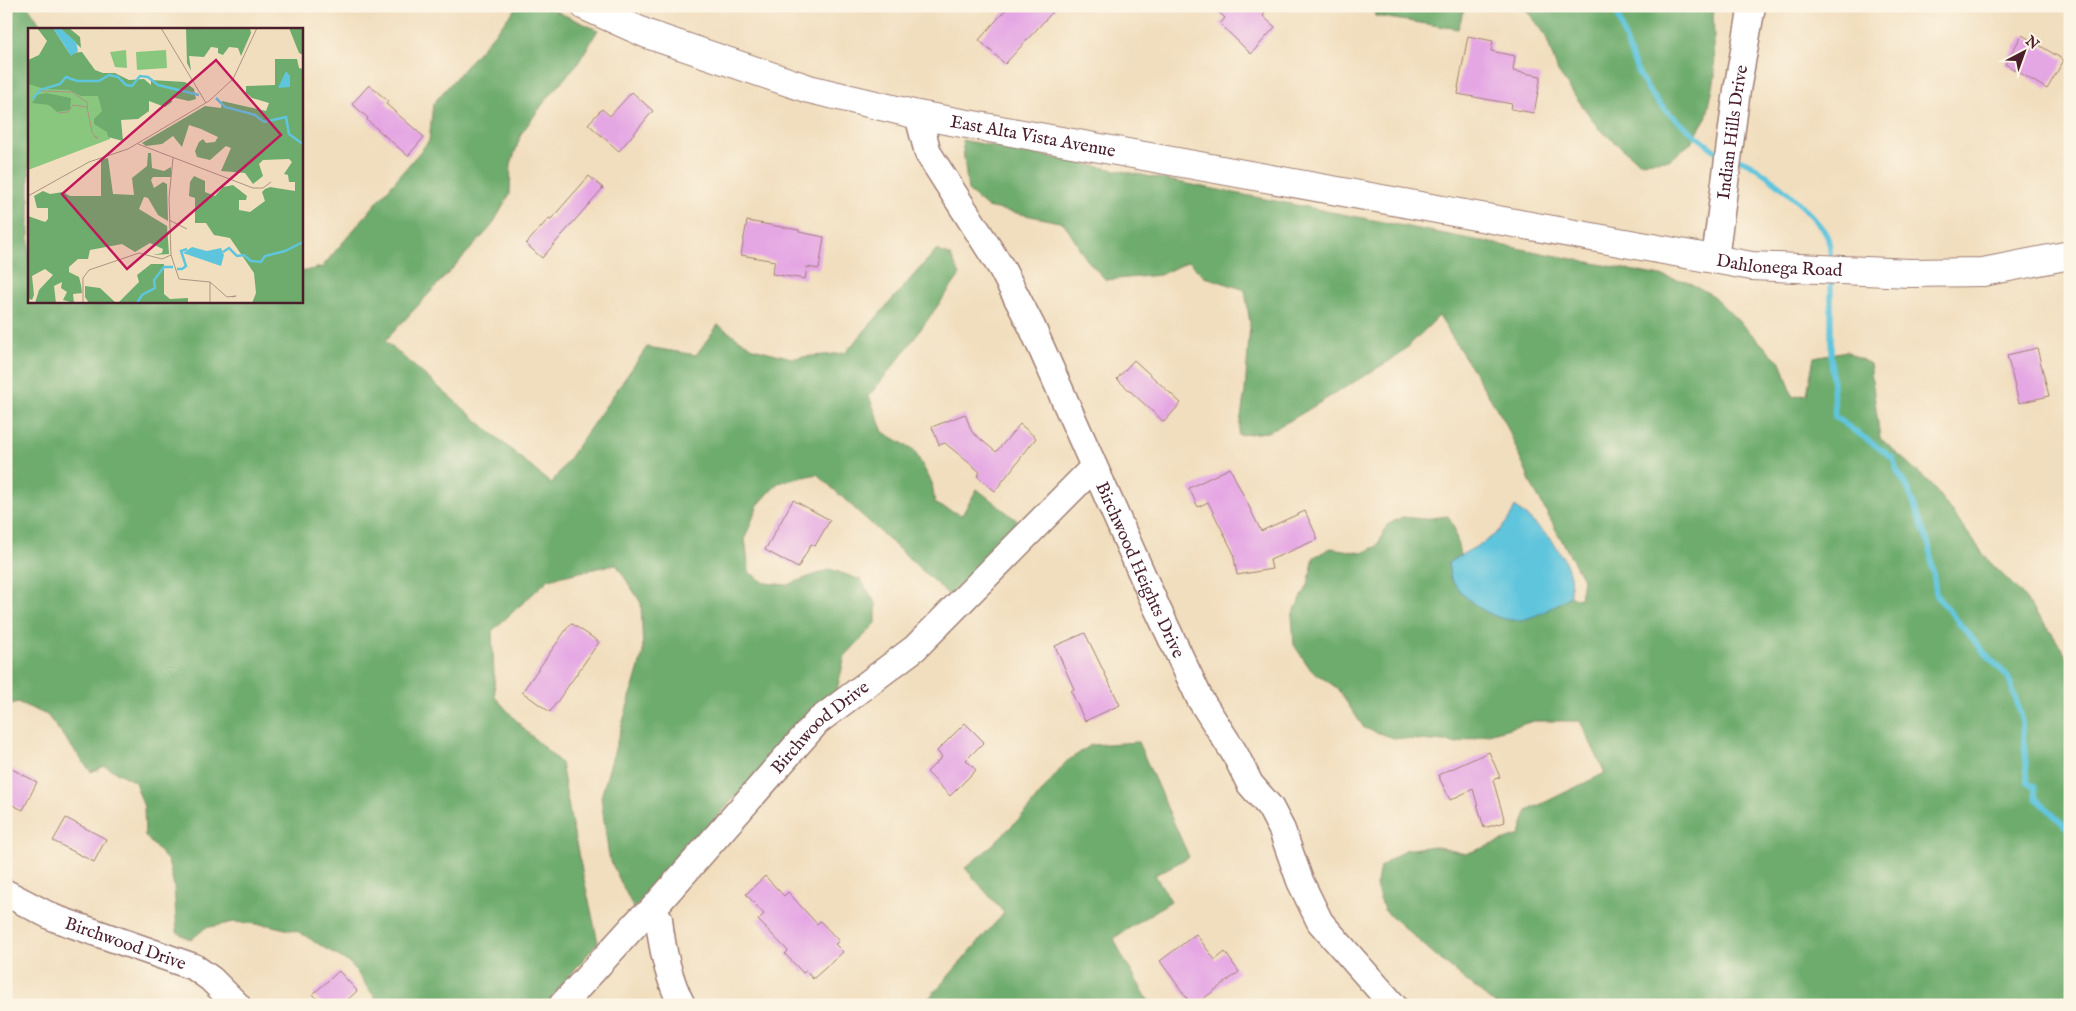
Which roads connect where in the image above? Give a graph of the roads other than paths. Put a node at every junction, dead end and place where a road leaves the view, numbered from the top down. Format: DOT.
graph roads {
  1 [pos="585,6"];
  2 [pos="1752,6"];
  3 [pos="918,115"];
  4 [pos="1492,218"];
  5 [pos="2070,256"];
  6 [pos="1715,259"];
  7 [pos="1094,467"];
  8 [pos="6,893"];
  9 [pos="650,912"];
  10 [pos="237,1005"];
  11 [pos="562,1005"];
  12 [pos="682,1005"];
  13 [pos="1393,1005"];
  1 -- 3 [label="main road, East Alta Vista Avenue"];
  2 -- 6 [label="street, Indian Hills Drive"];
  3 -- 4 [label="main road, East Alta Vista Avenue"];
  3 -- 7 [label="street, Birchwood Heights Drive"];
  4 -- 6 [label="main road, Dahlonega Road"];
  5 -- 6 [label="main road, Dahlonega Road"];
  7 -- 9 [label="street, Birchwood Drive"];
  7 -- 13 [label="street, Birchwood Heights Drive"];
  8 -- 10 [label="street, Birchwood Drive"];
  9 -- 11 [label="street, Birchwood Drive"];
  9 -- 12 [label="street"];
}
